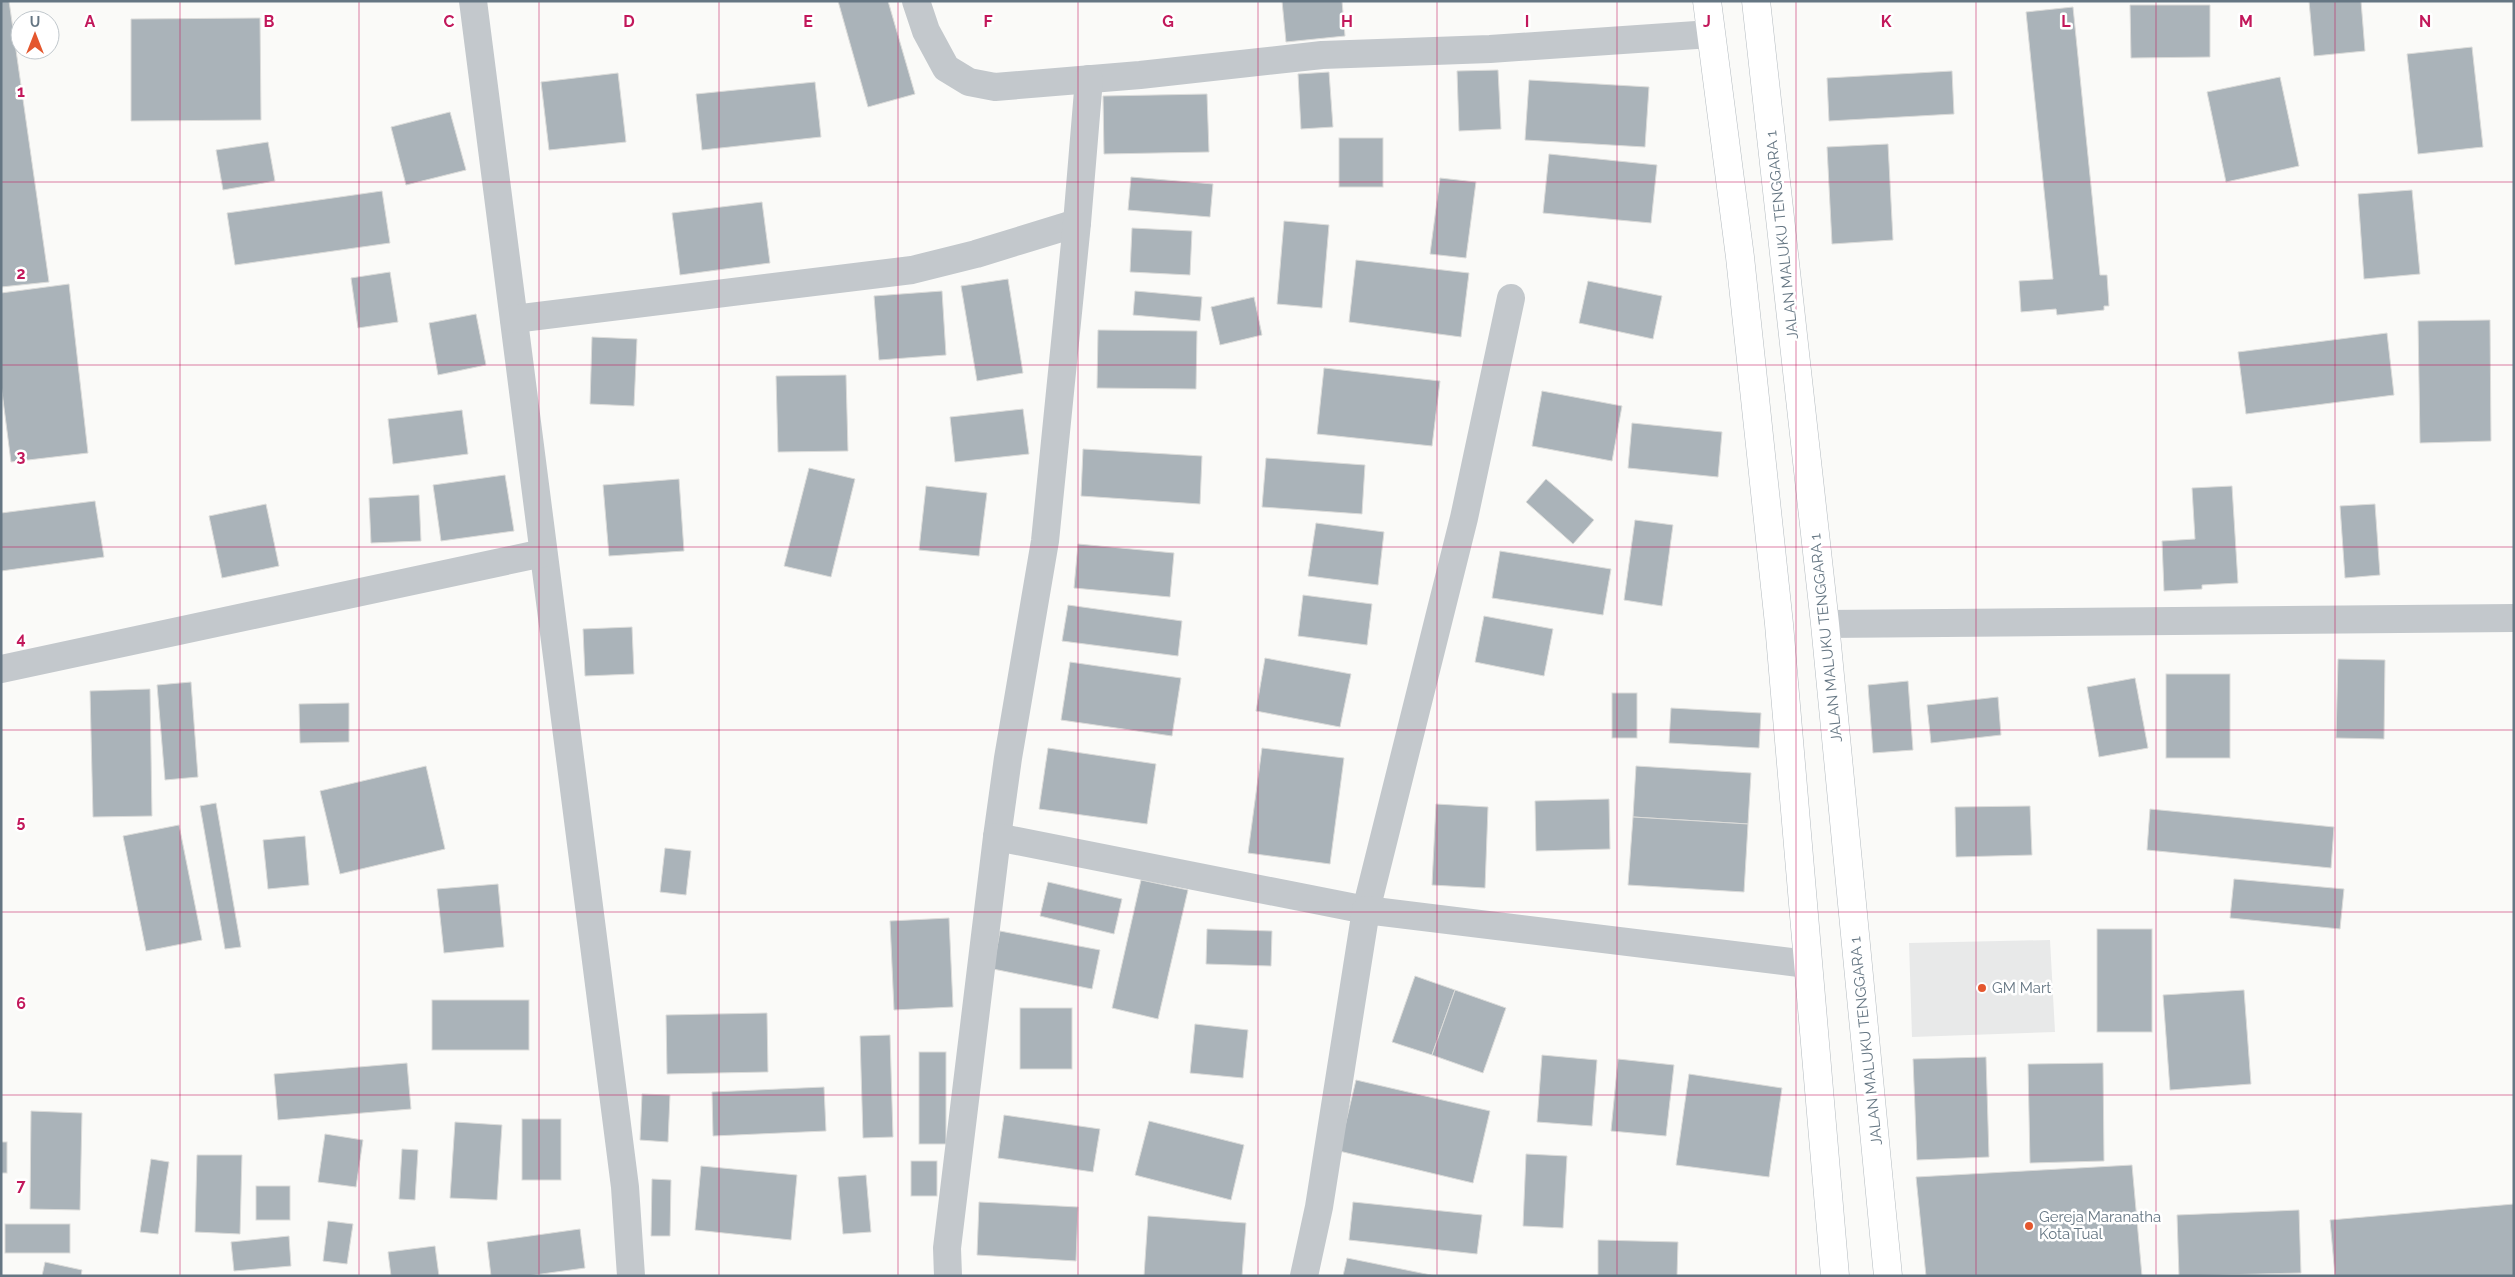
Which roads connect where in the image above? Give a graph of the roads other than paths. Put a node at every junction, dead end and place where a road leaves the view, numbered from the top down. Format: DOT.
graph roads {
  1 [pos="473,1"];
  2 [pos="916,1"];
  3 [pos="1707,1"];
  4 [pos="1756,1"];
  5 [pos="1711,34"];
  6 [pos="1089,79"];
  7 [pos="1077,223"];
  8 [pos="1512,298"];
  9 [pos="514,319"];
  10 [pos="543,553"];
  11 [pos="2514,618"];
  12 [pos="1825,624"];
  13 [pos="1,669"];
  14 [pos="997,837"];
  15 [pos="1366,910"];
  16 [pos="1807,964"];
  17 [pos="631,1276"];
  18 [pos="948,1276"];
  19 [pos="1304,1276"];
  20 [pos="1835,1276"];
  21 [pos="1888,1276"];
  1 -- 9 [label="street"];
  2 -- 6 [label="street"];
  3 -- 5 [label="main road"];
  4 -- 12 [label="main road, JALAN MALUKU TENGGARA 1"];
  5 -- 6 [label="street"];
  5 -- 16 [label="main road"];
  6 -- 7 [label="street"];
  7 -- 9 [label="street"];
  7 -- 14 [label="street"];
  8 -- 15 [label="street"];
  9 -- 10 [label="street"];
  10 -- 13 [label="street"];
  10 -- 17 [label="street"];
  11 -- 12 [label="street"];
  12 -- 21 [label="main road, JALAN MALUKU TENGGARA 1"];
  14 -- 15 [label="street"];
  14 -- 18 [label="street"];
  15 -- 16 [label="street"];
  15 -- 19 [label="street"];
  16 -- 20 [label="main road"];
}
